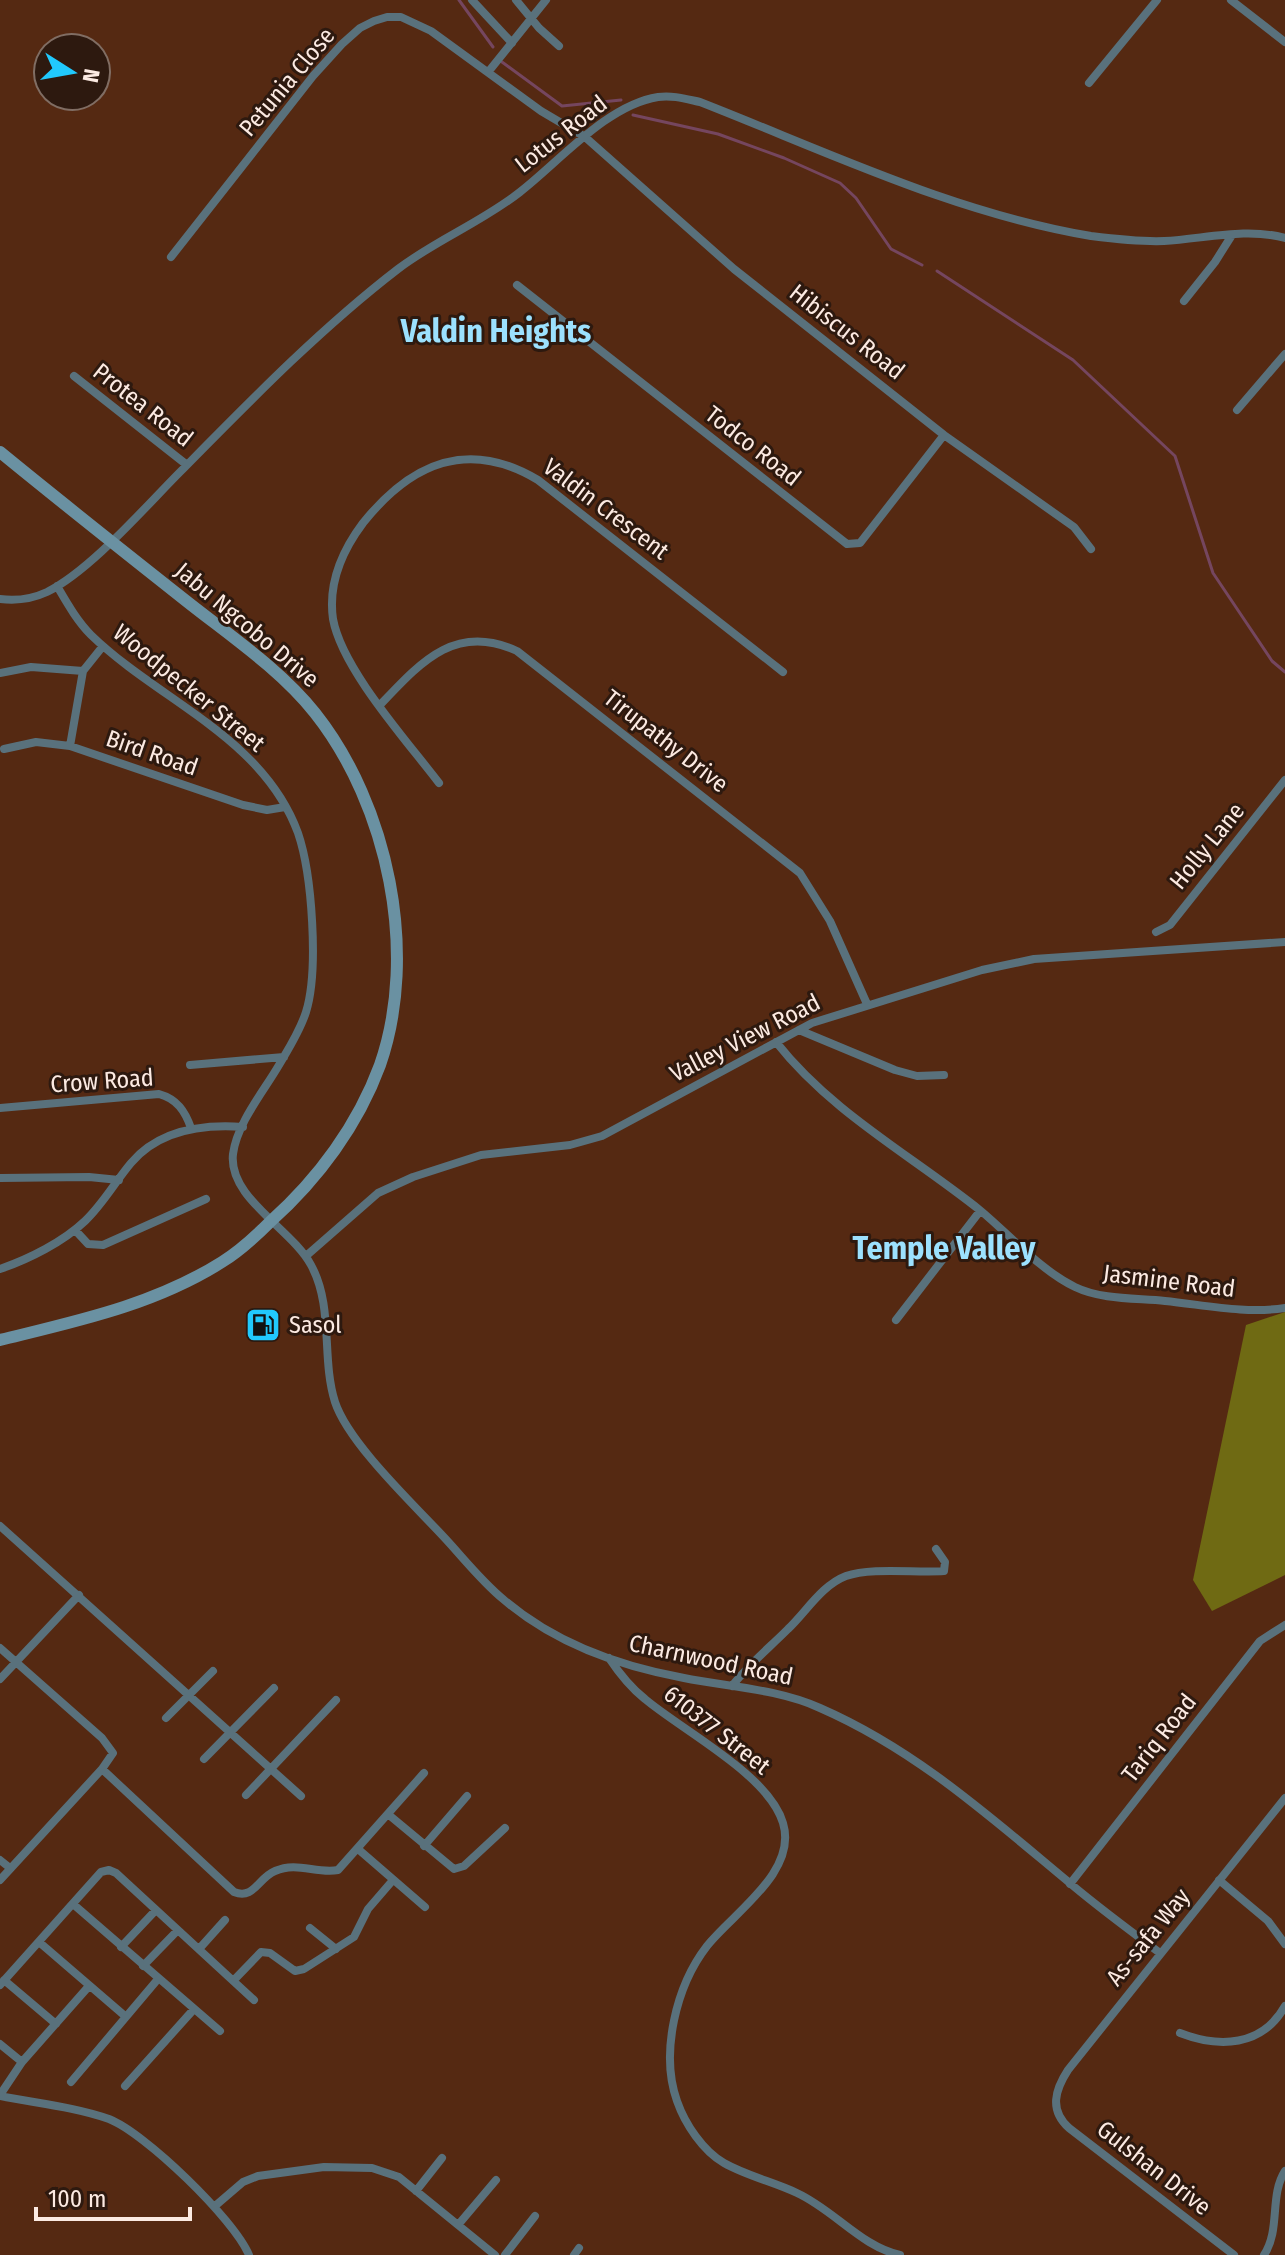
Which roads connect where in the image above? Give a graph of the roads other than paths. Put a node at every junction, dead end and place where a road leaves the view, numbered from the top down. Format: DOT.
graph roads {
  1 [pos="472,0"];
  2 [pos="516,0"];
  3 [pos="546,0"];
  4 [pos="1157,0"];
  5 [pos="1231,0"];
  6 [pos="531,19"];
  7 [pos="1285,42"];
  8 [pos="512,43"];
  9 [pos="559,46"];
  10 [pos="489,71"];
  11 [pos="1089,83"];
  12 [pos="585,137"];
  13 [pos="1232,235"];
  14 [pos="1285,238"];
  15 [pos="171,257"];
  16 [pos="517,285"];
  17 [pos="1184,301"];
  18 [pos="1285,354"];
  19 [pos="74,376"];
  20 [pos="1237,410"];
  21 [pos="944,435"];
  22 [pos="0,452"];
  23 [pos="187,465"];
  24 [pos="111,542"];
  25 [pos="1091,549"];
  26 [pos="57,586"];
  27 [pos="0,599"];
  28 [pos="103,646"];
  29 [pos="83,671"];
  30 [pos="783,672"];
  31 [pos="0,673"];
  32 [pos="380,705"];
  33 [pos="70,746"];
  34 [pos="4,749"];
  35 [pos="1285,780"];
  36 [pos="439,783"];
  37 [pos="285,807"];
  38 [pos="1156,932"];
  39 [pos="1285,942"];
  40 [pos="867,1004"];
  41 [pos="799,1030"];
  42 [pos="776,1042"];
  43 [pos="284,1057"];
  44 [pos="190,1065"];
  45 [pos="944,1075"];
  46 [pos="0,1108"];
  47 [pos="243,1127"];
  48 [pos="191,1128"];
  49 [pos="0,1178"];
  50 [pos="119,1180"];
  51 [pos="206,1199"];
  52 [pos="980,1211"];
  53 [pos="272,1221"];
  54 [pos="75,1230"];
  55 [pos="306,1256"];
  56 [pos="0,1269"];
  57 [pos="1285,1308"];
  58 [pos="896,1320"];
  59 [pos="0,1340"];
  60 [pos="0,1526"];
  61 [pos="936,1549"];
  62 [pos="79,1595"];
  63 [pos="1285,1625"];
  64 [pos="0,1648"];
  65 [pos="608,1658"];
  66 [pos="16,1662"];
  67 [pos="213,1671"];
  68 [pos="0,1679"];
  69 [pos="732,1686"];
  70 [pos="274,1688"];
  71 [pos="190,1695"];
  72 [pos="336,1700"];
  73 [pos="166,1718"];
  74 [pos="230,1732"];
  75 [pos="204,1759"];
  76 [pos="102,1769"];
  77 [pos="272,1770"];
  78 [pos="424,1773"];
  79 [pos="246,1795"];
  80 [pos="301,1796"];
  81 [pos="467,1796"];
  82 [pos="1285,1798"];
  83 [pos="389,1815"];
  84 [pos="505,1828"];
  85 [pos="424,1846"];
  86 [pos="358,1849"];
  87 [pos="0,1860"];
  88 [pos="10,1868"];
  89 [pos="0,1880"];
  90 [pos="393,1880"];
  91 [pos="1219,1880"];
  92 [pos="1070,1884"];
  93 [pos="73,1904"];
  94 [pos="425,1907"];
  95 [pos="155,1911"];
  96 [pos="225,1920"];
  97 [pos="310,1928"];
  98 [pos="177,1931"];
  99 [pos="39,1942"];
  100 [pos="1285,1944"];
  101 [pos="121,1947"];
  102 [pos="199,1949"];
  103 [pos="336,1949"];
  104 [pos="1160,1953"];
  105 [pos="143,1966"];
  106 [pos="158,1979"];
  107 [pos="234,1980"];
  108 [pos="2,1982"];
  109 [pos="89,1986"];
  110 [pos="254,2000"];
  111 [pos="1285,2006"];
  112 [pos="194,2009"];
  113 [pos="125,2016"];
  114 [pos="56,2024"];
  115 [pos="220,2031"];
  116 [pos="1180,2033"];
  117 [pos="0,2044"];
  118 [pos="22,2062"];
  119 [pos="71,2082"];
  120 [pos="125,2086"];
  121 [pos="0,2096"];
  122 [pos="1056,2108"];
  123 [pos="442,2158"];
  124 [pos="1285,2171"];
  125 [pos="496,2180"];
  126 [pos="416,2191"];
  127 [pos="215,2206"];
  128 [pos="535,2216"];
  129 [pos="458,2225"];
  130 [pos="249,2255"];
  131 [pos="495,2255"];
  132 [pos="505,2255"];
  133 [pos="900,2255"];
  134 [pos="1234,2255"];
  135 [pos="1264,2255"];
  1 -- 8 [label="street"];
  2 -- 6 [label="street"];
  3 -- 6 [label="street"];
  4 -- 11 [label="street"];
  5 -- 7 [label="street"];
  6 -- 8 [label="street"];
  6 -- 9 [label="street"];
  8 -- 10 [label="street"];
  10 -- 12 [label="street, Petunia Close"];
  10 -- 15 [label="street, Petunia Close"];
  12 -- 13 [label="street, Lotus Road"];
  12 -- 21 [label="street, Hibiscus Road"];
  12 -- 23 [label="street, Lotus Road"];
  13 -- 14 [label="street, Lotus Road"];
  13 -- 17 [label="street"];
  16 -- 21 [label="street, Todco Road"];
  18 -- 20 [label="street"];
  19 -- 23 [label="street, Protea Road"];
  21 -- 25 [label="street, Hibiscus Road"];
  22 -- 24 [label="main road, Jabu Ngcobo Drive"];
  23 -- 24 [label="street, Lotus Road"];
  24 -- 26 [label="street, Lotus Road"];
  24 -- 53 [label="main road, Jabu Ngcobo Drive"];
  26 -- 27 [label="street, Lotus Road"];
  26 -- 28 [label="street, Woodpecker Street"];
  28 -- 29 [label="street"];
  28 -- 37 [label="street, Woodpecker Street"];
  29 -- 31 [label="street"];
  29 -- 33 [label="street"];
  30 -- 32 [label="street, Valdin Crescent"];
  32 -- 36 [label="street, Valdin Crescent"];
  32 -- 40 [label="street, Tirupathy Drive"];
  33 -- 34 [label="street, Bird Road"];
  33 -- 37 [label="street, Bird Road"];
  35 -- 38 [label="street, Holly Lane"];
  37 -- 43 [label="street, Woodpecker Street"];
  39 -- 40 [label="street, Valley View Road"];
  40 -- 41 [label="street, Valley View Road"];
  41 -- 42 [label="street, Valley View Road"];
  41 -- 45 [label="street"];
  42 -- 52 [label="street, Jasmine Road"];
  42 -- 55 [label="street, Valley View Road"];
  43 -- 44 [label="street"];
  43 -- 47 [label="street, Woodpecker Street"];
  46 -- 48 [label="street, Crow Road"];
  47 -- 48 [label="street"];
  47 -- 53 [label="street, Woodpecker Street"];
  48 -- 50 [label="street"];
  49 -- 50 [label="street"];
  50 -- 54 [label="street"];
  51 -- 54 [label="street"];
  52 -- 57 [label="street, Jasmine Road"];
  52 -- 58 [label="street"];
  53 -- 55 [label="street, Charnwood Road"];
  53 -- 59 [label="main road, Jabu Ngcobo Drive"];
  54 -- 56 [label="street"];
  55 -- 65 [label="street, Charnwood Road"];
  60 -- 62 [label="street"];
  61 -- 69 [label="street"];
  62 -- 66 [label="street"];
  62 -- 71 [label="street"];
  63 -- 92 [label="street, Tariq Road"];
  64 -- 66 [label="street"];
  65 -- 69 [label="street, Charnwood Road"];
  65 -- 133 [label="street, 610377 Street"];
  66 -- 68 [label="street"];
  66 -- 76 [label="street"];
  67 -- 71 [label="street"];
  69 -- 92 [label="street, Charnwood Road"];
  70 -- 74 [label="street"];
  71 -- 73 [label="street"];
  71 -- 74 [label="street"];
  72 -- 77 [label="street"];
  74 -- 75 [label="street"];
  74 -- 77 [label="street"];
  76 -- 86 [label="street"];
  76 -- 88 [label="street"];
  77 -- 79 [label="street"];
  77 -- 80 [label="street"];
  78 -- 83 [label="street"];
  81 -- 85 [label="street"];
  82 -- 91 [label="street, As-safa Way"];
  83 -- 85 [label="street"];
  83 -- 86 [label="street"];
  84 -- 85 [label="street"];
  86 -- 90 [label="street"];
  87 -- 88 [label="street"];
  88 -- 89 [label="street"];
  90 -- 94 [label="street"];
  90 -- 103 [label="street"];
  91 -- 100 [label="street"];
  91 -- 104 [label="street, As-safa Way"];
  92 -- 104 [label="street, Charnwood Road"];
  93 -- 95 [label="street"];
  93 -- 99 [label="street"];
  93 -- 101 [label="street"];
  95 -- 98 [label="street"];
  95 -- 101 [label="street"];
  96 -- 102 [label="street"];
  97 -- 103 [label="street"];
  98 -- 102 [label="street"];
  98 -- 105 [label="street"];
  99 -- 108 [label="street"];
  99 -- 109 [label="street"];
  101 -- 105 [label="street"];
  102 -- 107 [label="street"];
  103 -- 107 [label="street"];
  104 -- 122 [label="street, As-safa Way"];
  105 -- 106 [label="street"];
  106 -- 112 [label="street"];
  106 -- 113 [label="street"];
  107 -- 110 [label="street"];
  108 -- 114 [label="street"];
  109 -- 113 [label="street"];
  109 -- 114 [label="street"];
  111 -- 116 [label="street"];
  112 -- 115 [label="street"];
  112 -- 120 [label="street"];
  113 -- 119 [label="street"];
  114 -- 118 [label="street"];
  117 -- 118 [label="street"];
  118 -- 121 [label="street"];
  121 -- 127 [label="street"];
  122 -- 134 [label="street, Gulshan Drive"];
  123 -- 126 [label="street"];
  124 -- 135 [label="street"];
  125 -- 129 [label="street"];
  126 -- 127 [label="street"];
  126 -- 129 [label="street"];
  127 -- 130 [label="street"];
  128 -- 132 [label="street"];
  129 -- 131 [label="street"];
}
